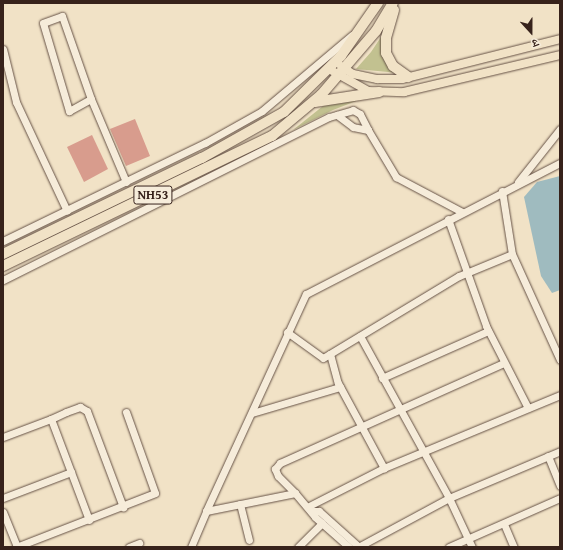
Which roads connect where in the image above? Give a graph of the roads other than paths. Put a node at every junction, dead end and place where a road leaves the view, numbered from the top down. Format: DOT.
graph roads {
  1 [pos="377,3"];
  2 [pos="393,3"];
  3 [pos="397,3"];
  4 [pos="560,39"];
  5 [pos="525,48"];
  6 [pos="3,49"];
  7 [pos="560,55"];
  8 [pos="336,61"];
  9 [pos="529,62"];
  10 [pos="329,69"];
  11 [pos="342,73"];
  12 [pos="408,77"];
  13 [pos="379,92"];
  14 [pos="91,100"];
  15 [pos="315,102"];
  16 [pos="337,115"];
  17 [pos="560,129"];
  18 [pos="368,130"];
  19 [pos="560,163"];
  20 [pos="126,182"];
  21 [pos="516,184"];
  22 [pos="502,191"];
  23 [pos="67,211"];
  24 [pos="462,212"];
  25 [pos="448,219"];
  26 [pos="3,241"];
  27 [pos="3,254"];
  28 [pos="512,254"];
  29 [pos="3,266"];
  30 [pos="469,272"];
  31 [pos="3,280"];
  32 [pos="488,331"];
  33 [pos="287,332"];
  34 [pos="360,336"];
  35 [pos="330,354"];
  36 [pos="560,360"];
  37 [pos="504,363"];
  38 [pos="382,378"];
  39 [pos="340,387"];
  40 [pos="560,395"];
  41 [pos="528,408"];
  42 [pos="400,410"];
  43 [pos="126,412"];
  44 [pos="252,413"];
  45 [pos="51,419"];
  46 [pos="362,426"];
  47 [pos="3,436"];
  48 [pos="560,451"];
  49 [pos="424,452"];
  50 [pos="548,456"];
  51 [pos="384,468"];
  52 [pos="71,472"];
  53 [pos="560,486"];
  54 [pos="295,493"];
  55 [pos="3,498"];
  56 [pos="449,498"];
  57 [pos="560,498"];
  58 [pos="240,504"];
  59 [pos="123,507"];
  60 [pos="311,509"];
  61 [pos="3,512"];
  62 [pos="206,512"];
  63 [pos="89,520"];
  64 [pos="322,523"];
  65 [pos="504,524"];
  66 [pos="468,539"];
  67 [pos="249,540"];
  68 [pos="138,543"];
  69 [pos="17,547"];
  70 [pos="129,547"];
  71 [pos="191,547"];
  72 [pos="298,547"];
  73 [pos="349,547"];
  74 [pos="358,547"];
  75 [pos="449,547"];
  76 [pos="472,547"];
  77 [pos="514,547"];
  1 -- 8 [label="highway, NH53"];
  1 -- 20 [label="street"];
  2 -- 11 [label="highway, NH53"];
  3 -- 12 [label="highway"];
  4 -- 5 [label="main road"];
  5 -- 9 [label="main road"];
  5 -- 12 [label="main road"];
  6 -- 23 [label="street"];
  7 -- 9 [label="main road"];
  8 -- 10 [label="highway, NH53"];
  8 -- 11 [label="main road"];
  9 -- 13 [label="main road"];
  10 -- 11 [label="main road"];
  10 -- 27 [label="highway, NH53"];
  11 -- 12 [label="main road"];
  11 -- 13 [label="main road"];
  11 -- 15 [label="highway, NH53"];
  13 -- 15 [label="highway"];
  14 -- 14 [label="street"];
  14 -- 20 [label="street"];
  15 -- 29 [label="highway, NH53"];
  16 -- 18 [label="street"];
  16 -- 18 [label="street"];
  16 -- 31 [label="street"];
  17 -- 21 [label="street"];
  18 -- 24 [label="street"];
  19 -- 21 [label="street"];
  20 -- 23 [label="street"];
  21 -- 22 [label="street"];
  22 -- 24 [label="street"];
  22 -- 28 [label="street"];
  23 -- 26 [label="street"];
  24 -- 25 [label="street"];
  25 -- 30 [label="street"];
  25 -- 33 [label="street"];
  28 -- 30 [label="street"];
  28 -- 36 [label="street"];
  30 -- 32 [label="street"];
  30 -- 34 [label="street"];
  32 -- 37 [label="street"];
  32 -- 38 [label="street"];
  33 -- 35 [label="street"];
  33 -- 44 [label="street"];
  34 -- 35 [label="street"];
  34 -- 38 [label="street"];
  35 -- 39 [label="street"];
  37 -- 41 [label="street"];
  37 -- 42 [label="street"];
  38 -- 42 [label="street"];
  39 -- 44 [label="street"];
  39 -- 46 [label="street"];
  40 -- 41 [label="street"];
  41 -- 49 [label="street"];
  42 -- 46 [label="street"];
  42 -- 49 [label="street"];
  43 -- 59 [label="street"];
  44 -- 62 [label="street"];
  45 -- 47 [label="street"];
  45 -- 52 [label="street"];
  45 -- 59 [label="street"];
  46 -- 51 [label="street"];
  46 -- 54 [label="street"];
  48 -- 50 [label="street"];
  49 -- 51 [label="street"];
  49 -- 56 [label="street"];
  50 -- 53 [label="street"];
  50 -- 56 [label="street"];
  51 -- 60 [label="street"];
  52 -- 55 [label="street"];
  52 -- 63 [label="street"];
  54 -- 58 [label="street"];
  54 -- 60 [label="street"];
  56 -- 66 [label="street"];
  56 -- 74 [label="street"];
  57 -- 65 [label="street"];
  58 -- 62 [label="street"];
  58 -- 67 [label="street"];
  59 -- 63 [label="street"];
  60 -- 64 [label="street"];
  60 -- 74 [label="street"];
  61 -- 69 [label="street"];
  62 -- 71 [label="street"];
  63 -- 69 [label="street"];
  64 -- 72 [label="street"];
  64 -- 73 [label="street"];
  65 -- 66 [label="street"];
  65 -- 77 [label="street"];
  66 -- 75 [label="street"];
  66 -- 76 [label="street"];
  68 -- 70 [label="street"];
}
